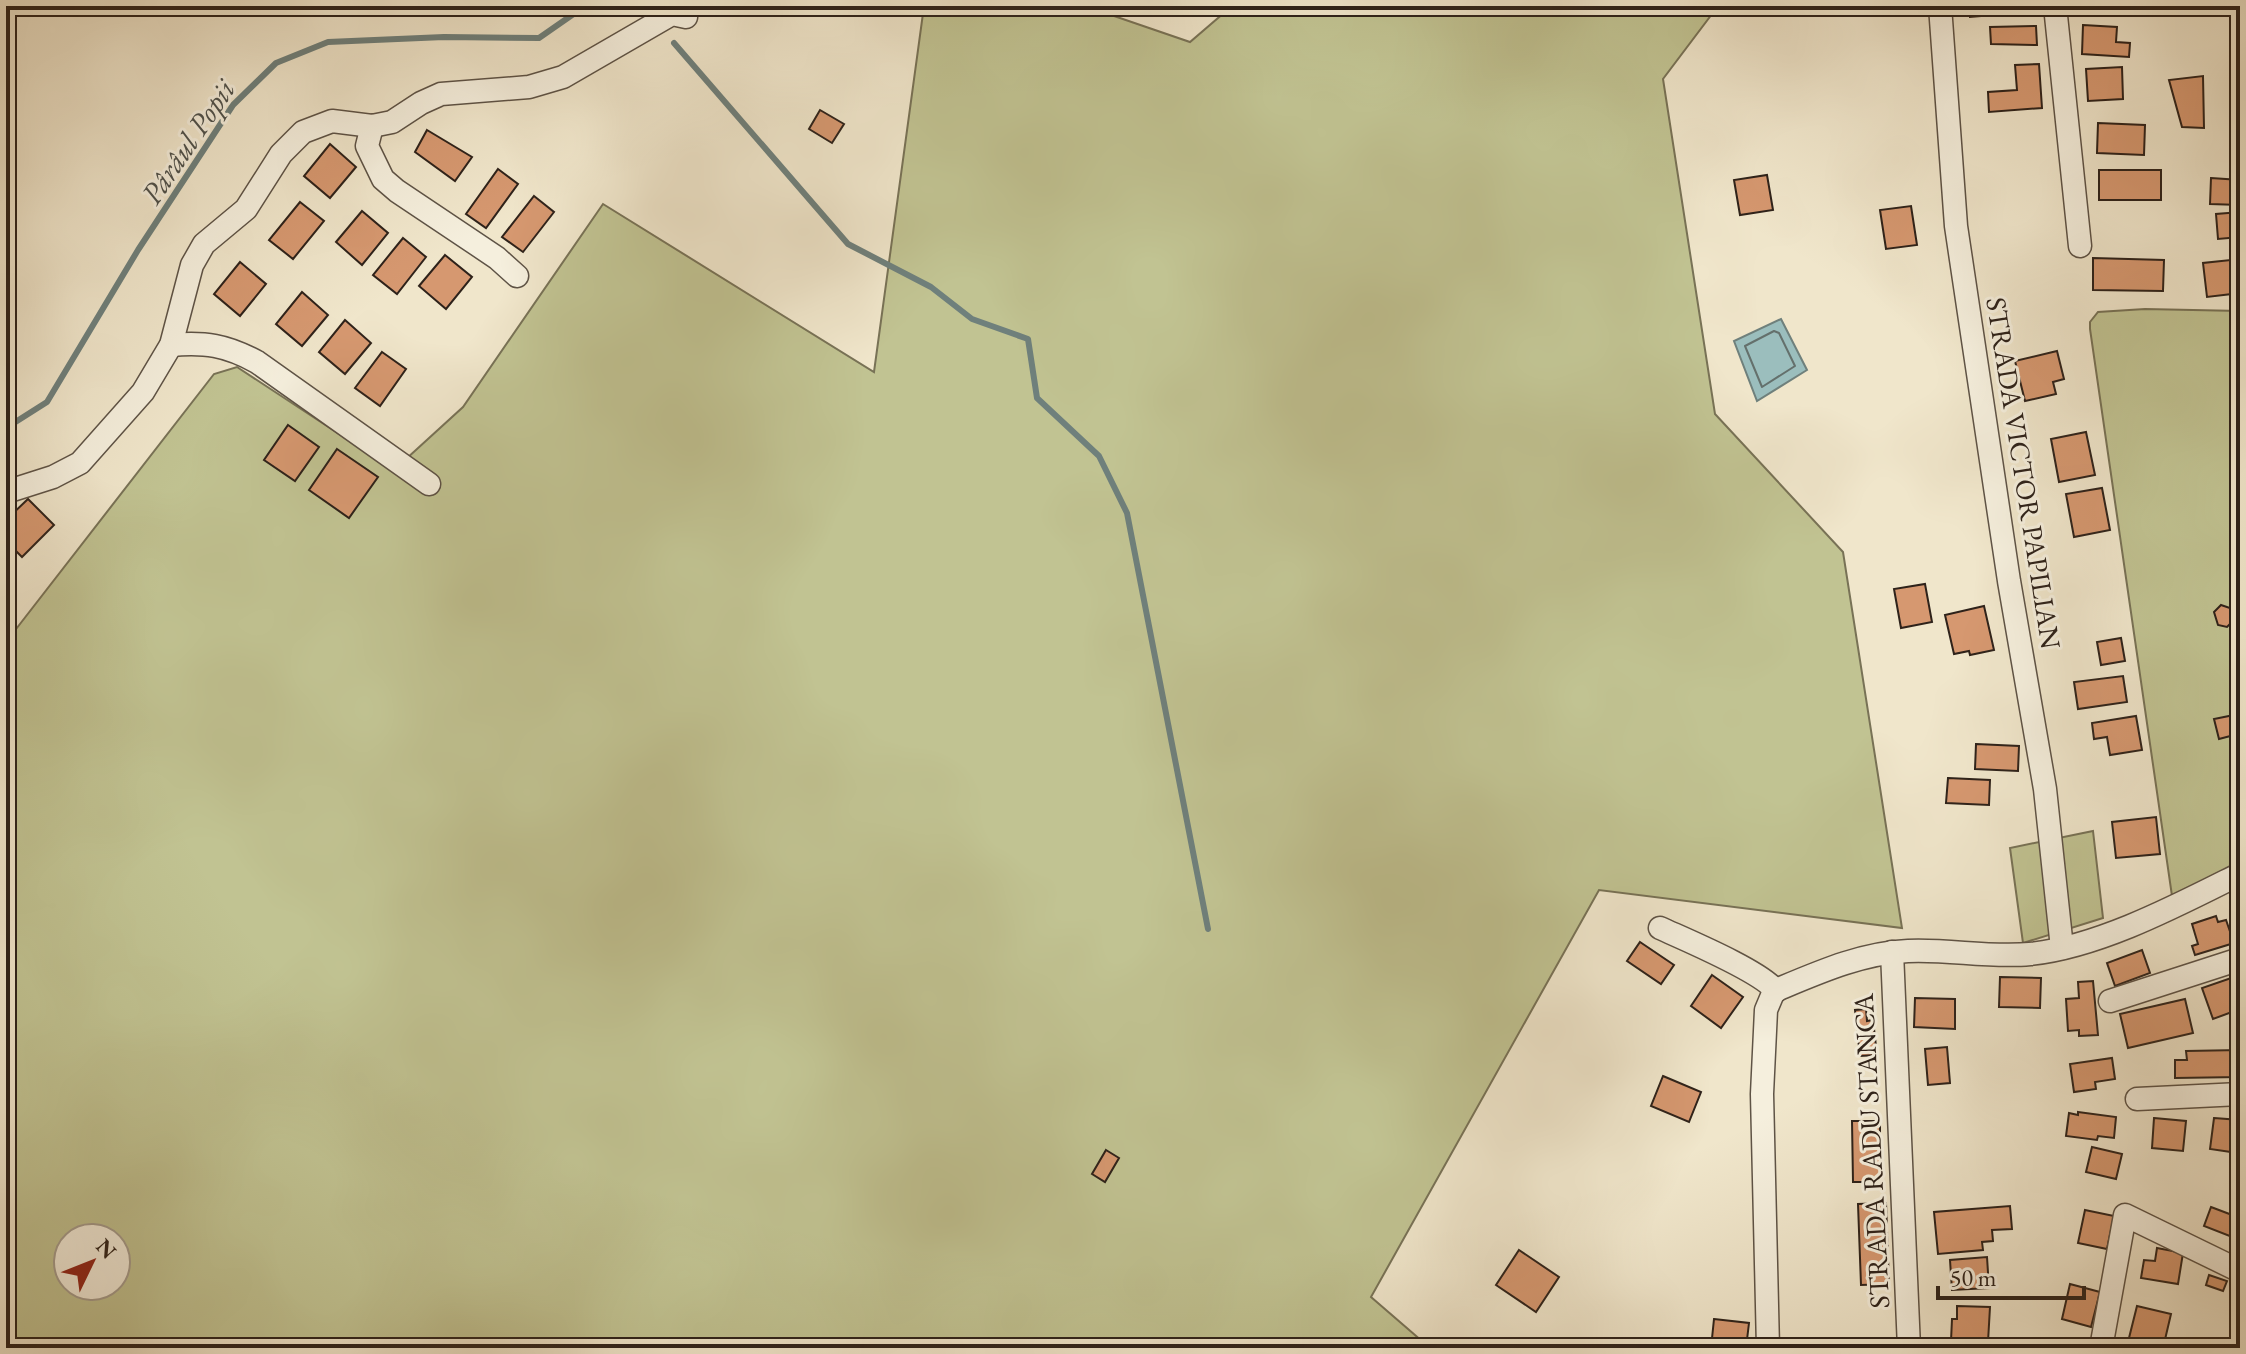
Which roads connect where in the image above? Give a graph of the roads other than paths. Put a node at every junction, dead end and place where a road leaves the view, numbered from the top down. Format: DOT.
graph roads {
  1 [pos="1940,6"];
  2 [pos="2055,6"];
  3 [pos="686,17"];
  4 [pos="372,126"];
  5 [pos="2080,246"];
  6 [pos="517,276"];
  7 [pos="171,345"];
  8 [pos="429,484"];
  9 [pos="6,492"];
  10 [pos="2240,874"];
  11 [pos="1660,928"];
  12 [pos="2062,948"];
  13 [pos="1892,952"];
  14 [pos="2240,959"];
  15 [pos="1776,991"];
  16 [pos="2110,1001"];
  17 [pos="2240,1094"];
  18 [pos="2137,1099"];
  19 [pos="2240,1271"];
  20 [pos="1768,1348"];
  21 [pos="1909,1348"];
  22 [pos="2101,1348"];
  1 -- 12 [label="street, STRADA VICTOR PAPILIAN"];
  2 -- 5 [label="street"];
  3 -- 4 [label="street"];
  4 -- 6 [label="street"];
  4 -- 7 [label="street"];
  7 -- 8 [label="street"];
  7 -- 9 [label="street"];
  10 -- 12 [label="street"];
  11 -- 15 [label="street"];
  12 -- 13 [label="street"];
  13 -- 15 [label="street"];
  13 -- 21 [label="street, STRADA RADU STANCA"];
  14 -- 16 [label="street"];
  15 -- 20 [label="street"];
  17 -- 18 [label="street"];
  19 -- 22 [label="street"];
}
